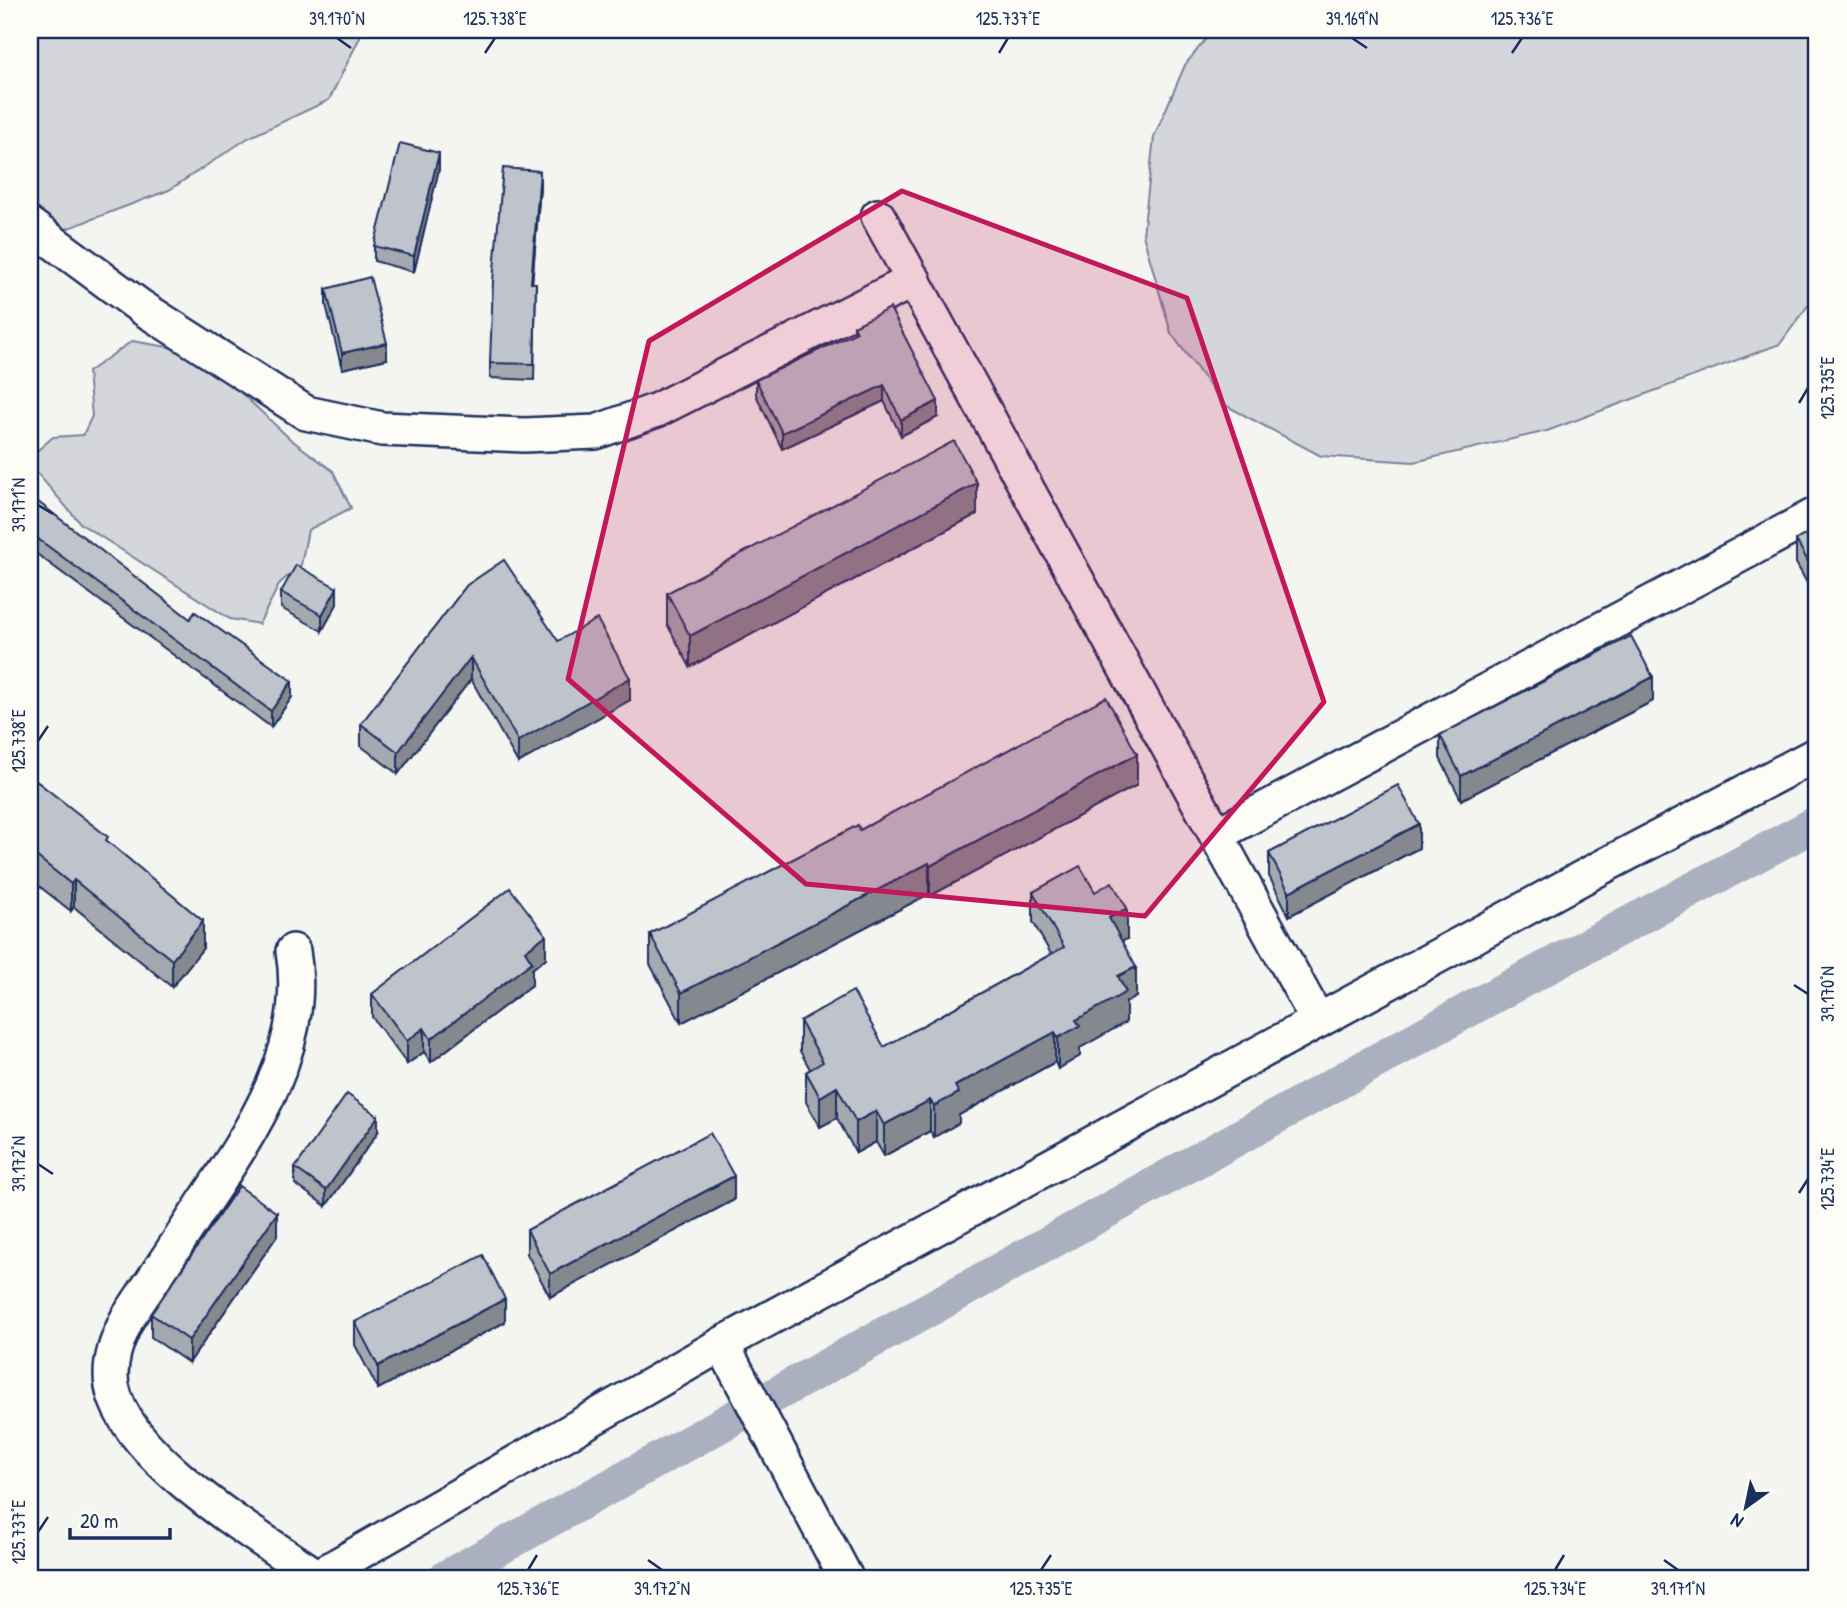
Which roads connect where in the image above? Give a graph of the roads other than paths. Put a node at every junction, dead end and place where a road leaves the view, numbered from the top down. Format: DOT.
graph roads {
  1 [pos="878,216"];
  2 [pos="30,225"];
  3 [pos="914,280"];
  4 [pos="1817,514"];
  5 [pos="1817,754"];
  6 [pos="1218,834"];
  7 [pos="293,951"];
  8 [pos="1318,1021"];
  9 [pos="727,1354"];
  10 [pos="316,1577"];
  11 [pos="846,1578"];
  1 -- 3 [label="street"];
  2 -- 3 [label="street"];
  3 -- 6 [label="street"];
  4 -- 6 [label="street"];
  5 -- 8 [label="street"];
  6 -- 8 [label="street"];
  7 -- 10 [label="street"];
  8 -- 9 [label="street"];
  9 -- 10 [label="street"];
  9 -- 11 [label="street"];
}
